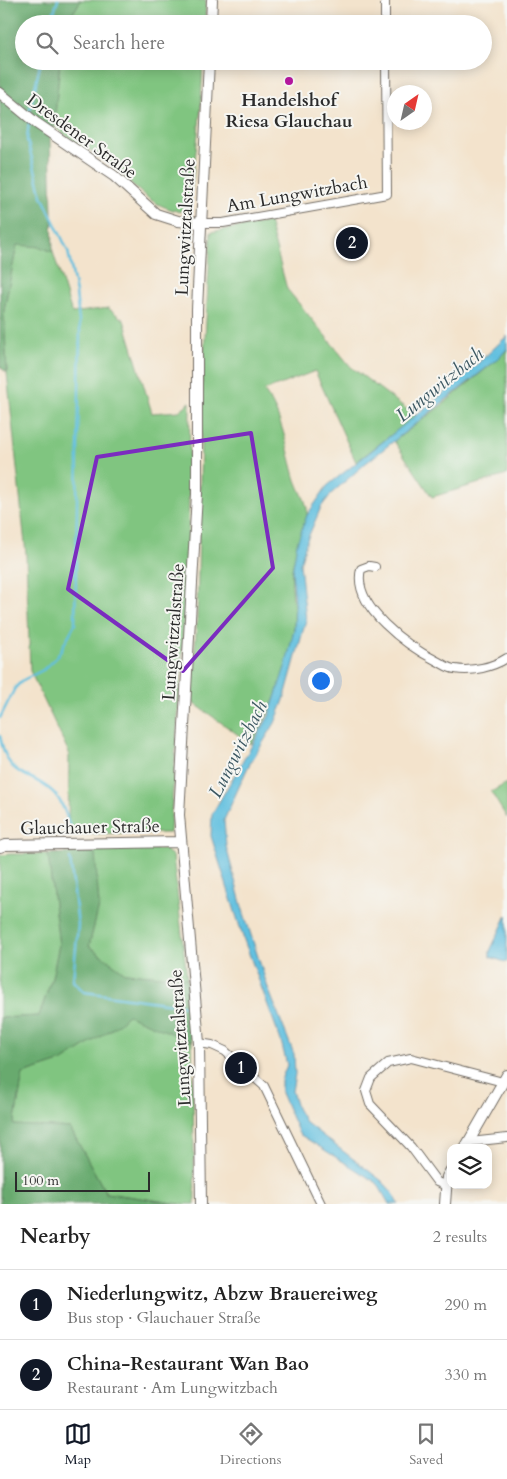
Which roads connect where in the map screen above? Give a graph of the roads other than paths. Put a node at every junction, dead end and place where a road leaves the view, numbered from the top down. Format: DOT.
graph roads {
  1 [pos="212,0"];
  2 [pos="385,0"];
  3 [pos="211,15"];
  4 [pos="385,15"];
  5 [pos="208,70"];
  6 [pos="386,70"];
  7 [pos="0,94"];
  8 [pos="200,223"];
  9 [pos="375,567"];
  10 [pos="507,658"];
  11 [pos="180,842"];
  12 [pos="0,847"];
  13 [pos="199,1043"];
  14 [pos="505,1078"];
  15 [pos="507,1138"];
  16 [pos="469,1144"];
  17 [pos="474,1144"];
  18 [pos="447,1186"];
  19 [pos="201,1204"];
  20 [pos="321,1204"];
  21 [pos="445,1204"];
  1 -- 3 [label="main road"];
  2 -- 4 [label="street"];
  5 -- 8 [label="main road, Lungwitztalstraße"];
  6 -- 8 [label="street, Am Lungwitzbach"];
  7 -- 8 [label="main road, Dresdener Straße"];
  8 -- 11 [label="main road, Lungwitztalstraße"];
  9 -- 10 [label="street"];
  11 -- 12 [label="main road, Glauchauer Straße"];
  11 -- 13 [label="main road, Lungwitztalstraße"];
  13 -- 19 [label="main road, Lungwitztalstraße"];
  13 -- 20 [label="street"];
  14 -- 16 [label="main road"];
  14 -- 18 [label="street"];
  15 -- 17 [label="street"];
  18 -- 21 [label="main road"];
}
